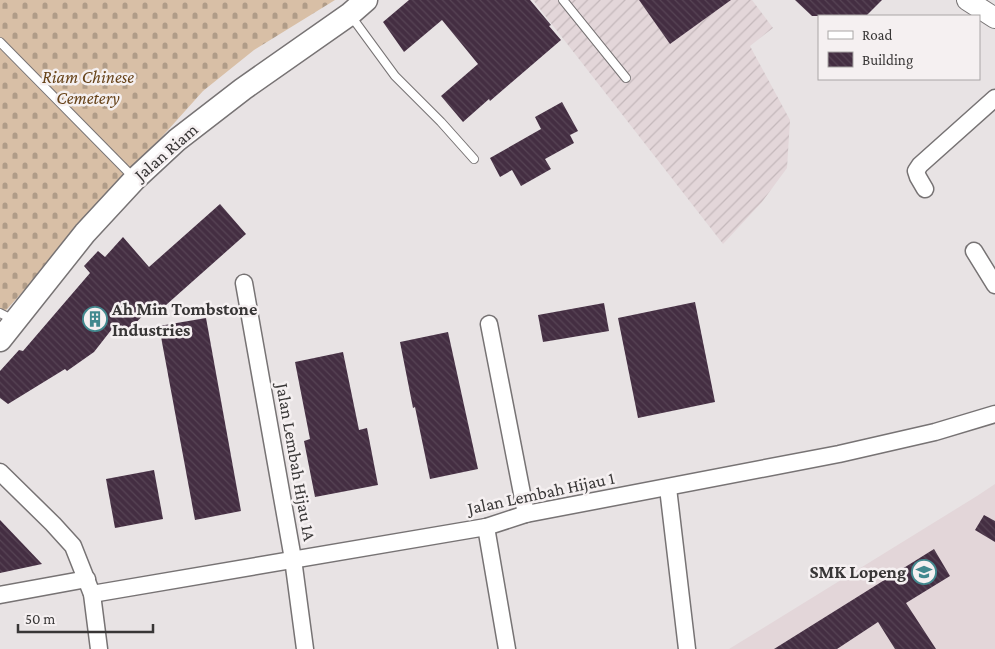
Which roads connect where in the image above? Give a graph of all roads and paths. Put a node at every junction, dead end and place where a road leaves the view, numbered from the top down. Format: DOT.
graph roads {
  1 [pos="563,0"];
  2 [pos="967,0"];
  3 [pos="358,7"];
  4 [pos="995,18"];
  5 [pos="0,42"];
  6 [pos="626,78"];
  7 [pos="995,98"];
  8 [pos="474,159"];
  9 [pos="135,179"];
  10 [pos="925,189"];
  11 [pos="974,251"];
  12 [pos="244,283"];
  13 [pos="995,285"];
  14 [pos="8,317"];
  15 [pos="489,324"];
  16 [pos="0,340"];
  17 [pos="995,414"];
  18 [pos="0,472"];
  19 [pos="668,488"];
  20 [pos="526,514"];
  21 [pos="486,526"];
  22 [pos="293,559"];
  23 [pos="87,579"];
  24 [pos="92,594"];
  25 [pos="0,595"];
  26 [pos="99,649"];
  27 [pos="305,649"];
  28 [pos="507,649"];
  29 [pos="687,649"];
  1 -- 6 [label="lane"];
  2 -- 4 [label="street"];
  3 -- 8 [label="lane"];
  3 -- 9 [label="main road, Jalan Riam"];
  5 -- 9 [label="lane"];
  7 -- 10 [label="street"];
  9 -- 14 [label="main road, Jalan Riam"];
  11 -- 13 [label="street"];
  12 -- 22 [label="street, Jalan Lembah Hijau 1A"];
  14 -- 16 [label="main road, Jalan Riam"];
  15 -- 20 [label="street"];
  17 -- 19 [label="street, Jalan Lembah Hijau 1"];
  18 -- 23 [label="street"];
  19 -- 20 [label="street, Jalan Lembah Hijau 1"];
  19 -- 29 [label="street"];
  20 -- 21 [label="street, Jalan Lembah Hijau 1"];
  21 -- 22 [label="street, Jalan Lembah Hijau 1"];
  21 -- 28 [label="street"];
  22 -- 24 [label="street, Jalan Lembah Hijau 1"];
  22 -- 27 [label="street, Jalan Lembah Hijau 1A"];
  23 -- 24 [label="street"];
  23 -- 25 [label="street"];
  24 -- 26 [label="street"];
}
